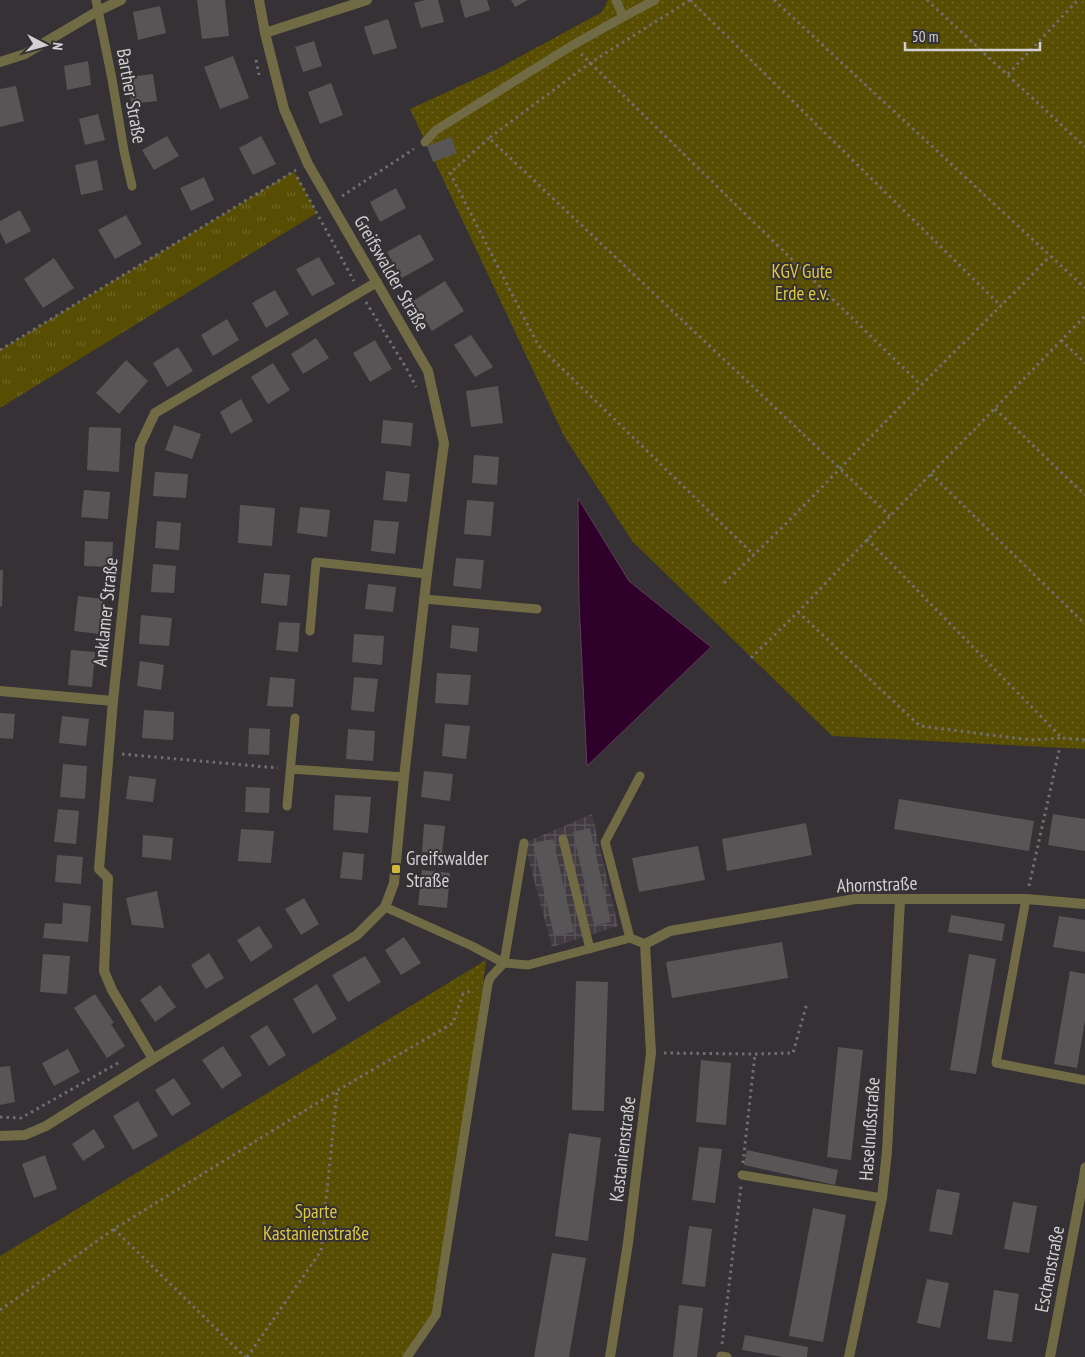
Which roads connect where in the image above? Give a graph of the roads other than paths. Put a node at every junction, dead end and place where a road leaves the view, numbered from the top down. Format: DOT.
graph roads {
  1 [pos="96,0"];
  2 [pos="121,0"];
  3 [pos="259,0"];
  4 [pos="367,0"];
  5 [pos="616,0"];
  6 [pos="655,0"];
  7 [pos="98,11"];
  8 [pos="623,17"];
  9 [pos="265,33"];
  10 [pos="0,62"];
  11 [pos="426,142"];
  12 [pos="132,186"];
  13 [pos="377,282"];
  14 [pos="427,574"];
  15 [pos="424,599"];
  16 [pos="536,609"];
  17 [pos="310,631"];
  18 [pos="0,691"];
  19 [pos="113,700"];
  20 [pos="295,718"];
  21 [pos="291,769"];
  22 [pos="640,776"];
  23 [pos="404,778"];
  24 [pos="287,806"];
  25 [pos="563,838"];
  26 [pos="524,843"];
  27 [pos="1026,898"];
  28 [pos="900,900"];
  29 [pos="1085,904"];
  30 [pos="385,907"];
  31 [pos="630,938"];
  32 [pos="645,944"];
  33 [pos="590,949"];
  34 [pos="504,963"];
  35 [pos="153,1060"];
  36 [pos="1085,1080"];
  37 [pos="0,1136"];
  38 [pos="1085,1167"];
  39 [pos="742,1174"];
  40 [pos="1082,1187"];
  41 [pos="882,1198"];
  42 [pos="407,1357"];
  43 [pos="610,1357"];
  44 [pos="849,1357"];
  45 [pos="1050,1357"];
  1 -- 7 [label="lane, Barther Straße"];
  2 -- 7 [label="street"];
  3 -- 9 [label="street, Greifswalder Straße"];
  4 -- 9 [label="street"];
  5 -- 8 [label="lane"];
  6 -- 8 [label="lane"];
  7 -- 10 [label="street"];
  7 -- 12 [label="lane, Barther Straße"];
  8 -- 11 [label="lane"];
  9 -- 13 [label="street, Greifswalder Straße"];
  13 -- 14 [label="street, Greifswalder Straße"];
  13 -- 19 [label="street, Anklamer Straße"];
  14 -- 15 [label="street, Greifswalder Straße"];
  14 -- 17 [label="lane"];
  15 -- 16 [label="lane"];
  15 -- 23 [label="street, Greifswalder Straße"];
  18 -- 19 [label="street"];
  19 -- 35 [label="street, Anklamer Straße"];
  20 -- 21 [label="lane"];
  21 -- 23 [label="lane"];
  21 -- 24 [label="lane"];
  22 -- 31 [label="lane"];
  23 -- 30 [label="street, Greifswalder Straße"];
  25 -- 33 [label="lane"];
  26 -- 34 [label="lane"];
  27 -- 28 [label="street, Ahornstraße"];
  27 -- 29 [label="street, Ahornstraße"];
  27 -- 36 [label="lane"];
  28 -- 32 [label="street, Ahornstraße"];
  28 -- 41 [label="street, Haselnußstraße"];
  30 -- 34 [label="lane"];
  30 -- 35 [label="street, Greifswalder Straße"];
  31 -- 32 [label="lane"];
  31 -- 33 [label="lane"];
  32 -- 43 [label="street, Kastanienstraße"];
  33 -- 34 [label="lane"];
  34 -- 42 [label="lane"];
  35 -- 37 [label="street, Greifswalder Straße"];
  38 -- 40 [label="lane"];
  39 -- 41 [label="lane"];
  40 -- 45 [label="street, Eschenstraße"];
  41 -- 44 [label="street, Haselnußstraße"];
}
